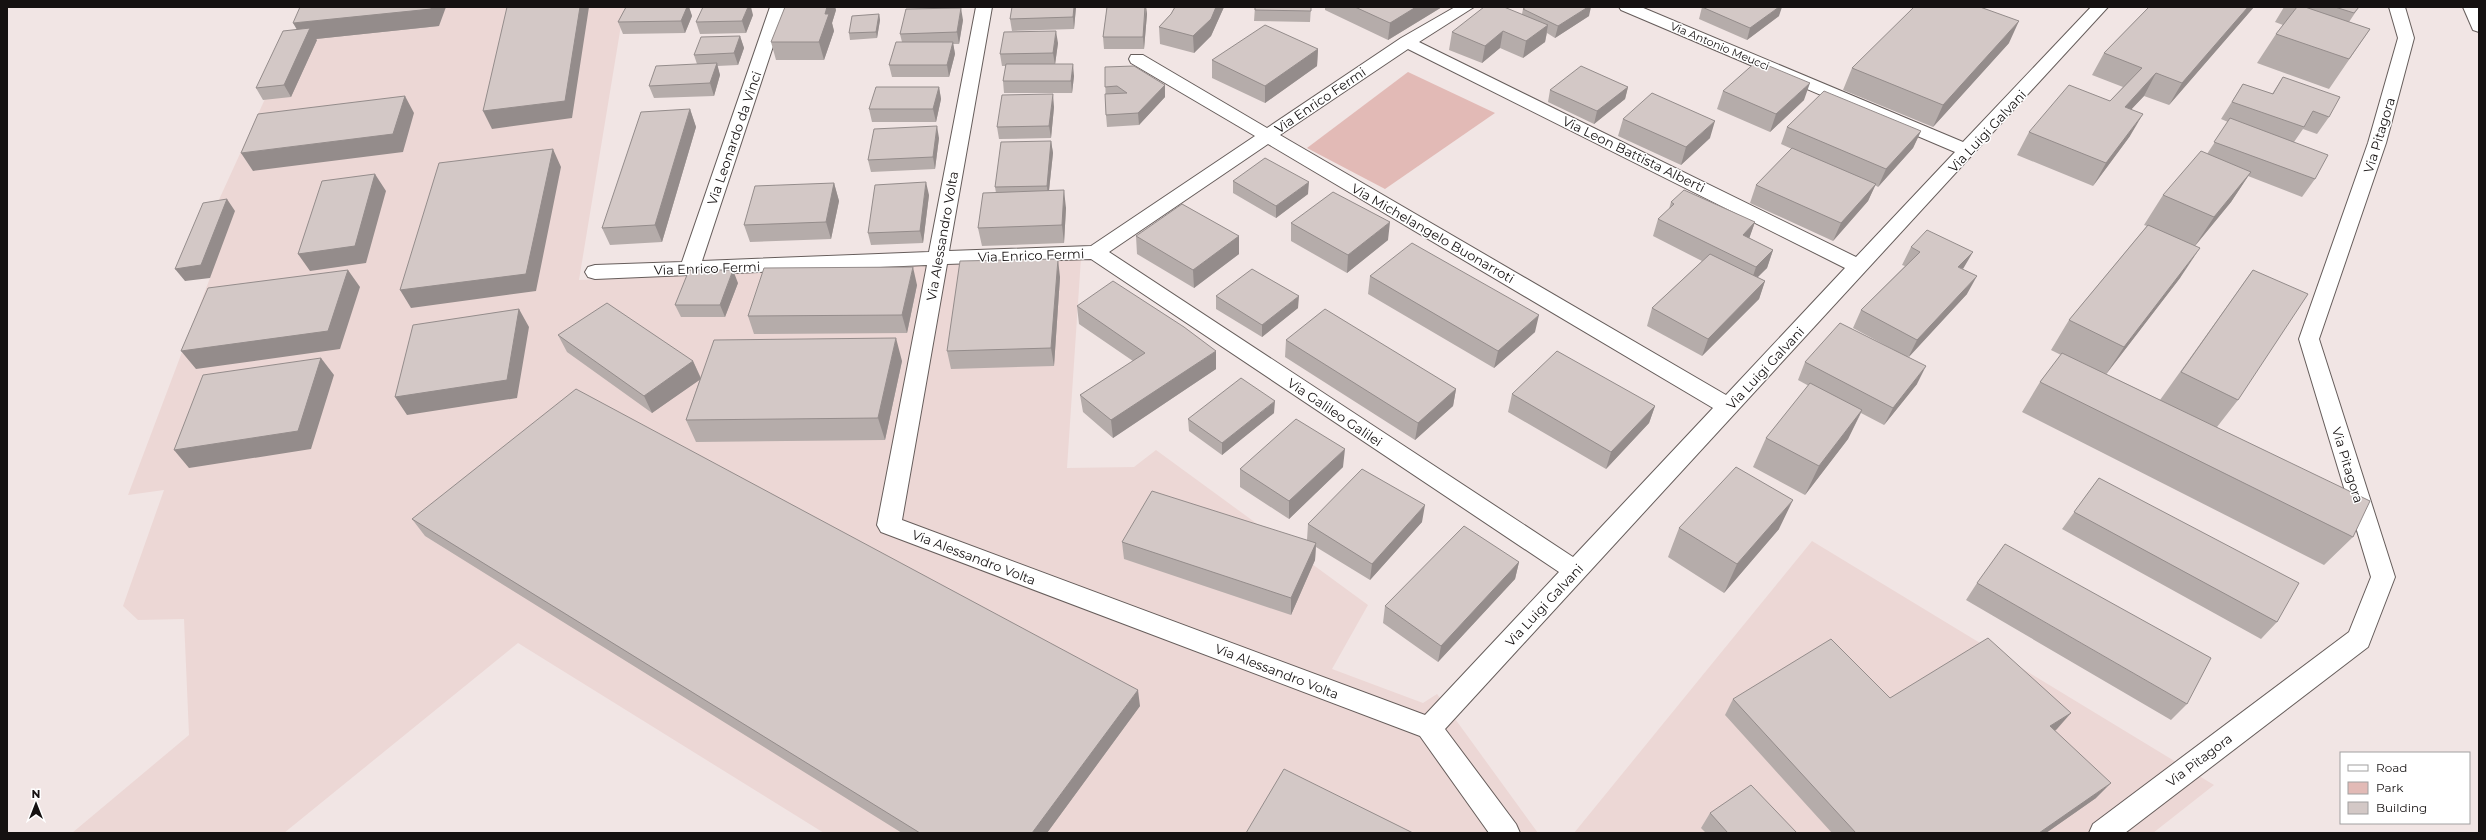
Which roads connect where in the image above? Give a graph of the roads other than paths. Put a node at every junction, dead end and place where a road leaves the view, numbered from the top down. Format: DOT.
graph roads {
  1 [pos="778,7"];
  2 [pos="984,7"];
  3 [pos="1466,7"];
  4 [pos="1627,7"];
  5 [pos="2100,7"];
  6 [pos="2397,7"];
  7 [pos="2471,7"];
  8 [pos="2479,27"];
  9 [pos="1407,42"];
  10 [pos="1137,59"];
  11 [pos="1268,136"];
  12 [pos="1968,151"];
  13 [pos="1095,252"];
  14 [pos="938,259"];
  15 [pos="1860,267"];
  16 [pos="689,268"];
  17 [pos="595,272"];
  18 [pos="1729,407"];
  19 [pos="1576,571"];
  20 [pos="1429,728"];
  21 [pos="1506,833"];
  22 [pos="2103,833"];
  1 -- 16 [label="main road, Via Leonardo da Vinci"];
  2 -- 14 [label="main road, Via Alessandro Volta"];
  3 -- 9 [label="main road, Via Enrico Fermi"];
  4 -- 12 [label="main road, Via Antonio Meucci"];
  5 -- 12 [label="main road, Via Luigi Galvani"];
  6 -- 22 [label="main road, Via Pitagora"];
  7 -- 8 [label="main road"];
  9 -- 11 [label="main road, Via Enrico Fermi"];
  9 -- 15 [label="main road, Via Leon Battista Alberti"];
  10 -- 11 [label="main road, Via Michelangelo Buonarroti"];
  11 -- 13 [label="main road, Via Enrico Fermi"];
  11 -- 18 [label="main road, Via Michelangelo Buonarroti"];
  12 -- 15 [label="main road, Via Luigi Galvani"];
  13 -- 14 [label="main road, Via Enrico Fermi"];
  13 -- 19 [label="main road, Via Galileo Galilei"];
  14 -- 16 [label="main road, Via Enrico Fermi"];
  14 -- 20 [label="main road, Via Alessandro Volta"];
  15 -- 18 [label="main road, Via Luigi Galvani"];
  16 -- 17 [label="main road, Via Enrico Fermi"];
  18 -- 19 [label="main road, Via Luigi Galvani"];
  19 -- 20 [label="main road, Via Luigi Galvani"];
  20 -- 21 [label="main road"];
}
